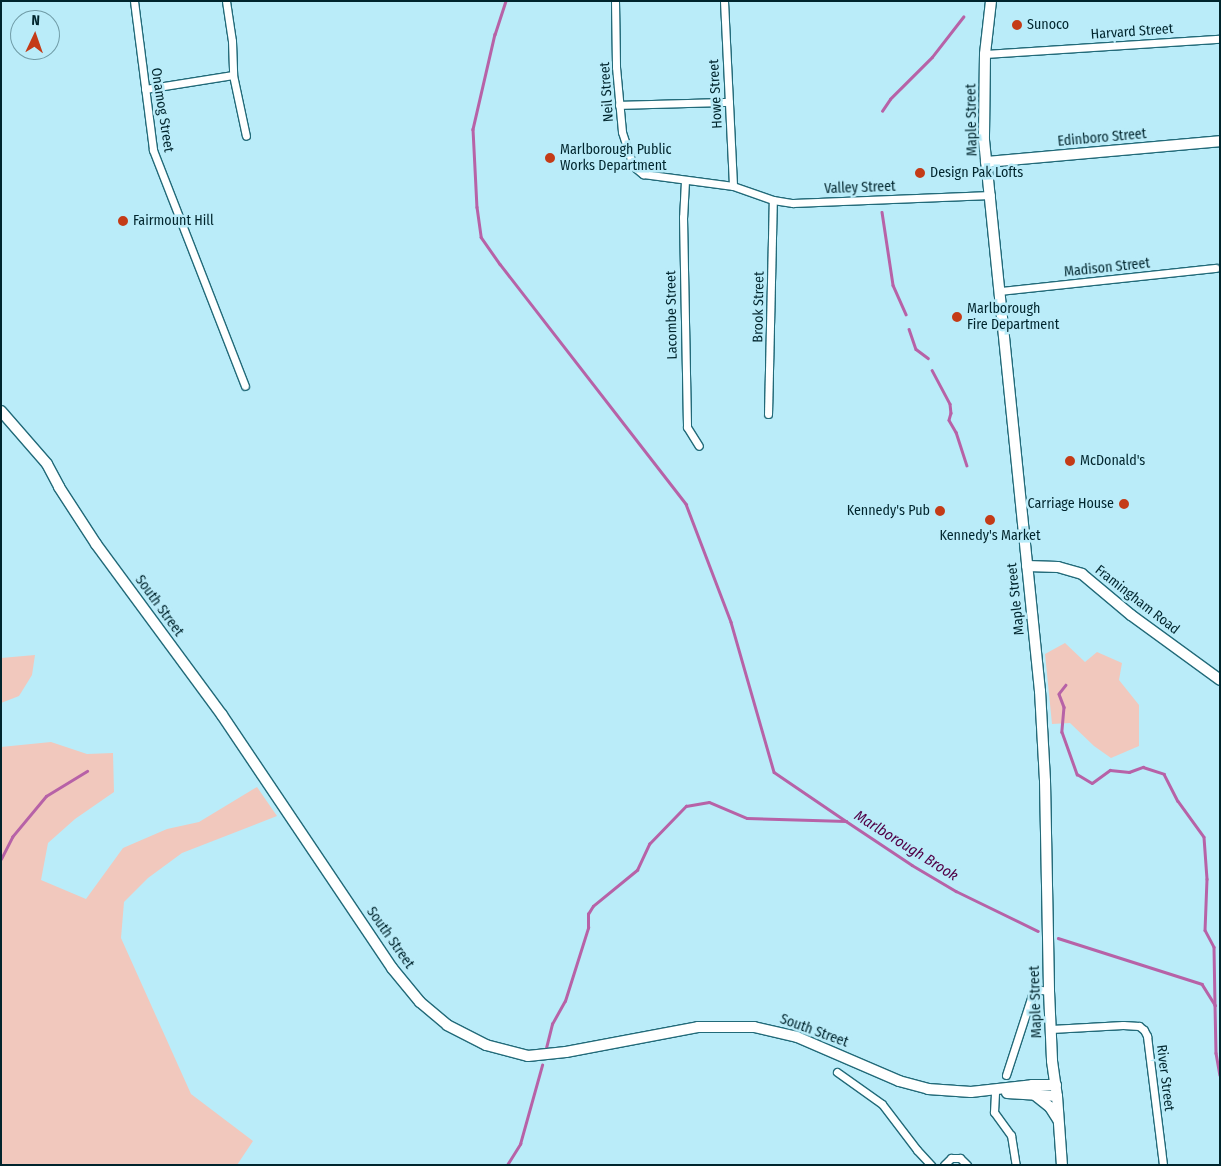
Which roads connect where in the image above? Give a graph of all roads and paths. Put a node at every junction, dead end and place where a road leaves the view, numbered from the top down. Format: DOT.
graph roads {
  1 [pos="134,1"];
  2 [pos="226,1"];
  3 [pos="615,1"];
  4 [pos="724,1"];
  5 [pos="991,1"];
  6 [pos="1220,39"];
  7 [pos="985,54"];
  8 [pos="233,75"];
  9 [pos="145,89"];
  10 [pos="729,102"];
  11 [pos="619,105"];
  12 [pos="246,136"];
  13 [pos="1220,141"];
  14 [pos="986,162"];
  15 [pos="685,181"];
  16 [pos="733,186"];
  17 [pos="991,195"];
  18 [pos="773,200"];
  19 [pos="1216,268"];
  20 [pos="1000,291"];
  21 [pos="244,386"];
  22 [pos="1,411"];
  23 [pos="768,414"];
  24 [pos="698,446"];
  25 [pos="1027,566"];
  26 [pos="1220,680"];
  27 [pos="1049,991"];
  28 [pos="1051,1029"];
  29 [pos="1052,1062"];
  30 [pos="837,1072"];
  31 [pos="1006,1075"];
  32 [pos="1056,1084"];
  33 [pos="1035,1090"];
  34 [pos="976,1092"];
  35 [pos="994,1093"];
  36 [pos="1058,1096"];
  37 [pos="1059,1121"];
  38 [pos="931,1165"];
  39 [pos="944,1165"];
  40 [pos="968,1165"];
  41 [pos="1016,1165"];
  42 [pos="1062,1165"];
  43 [pos="1162,1165"];
  1 -- 9 [label="street, Onamog Street"];
  2 -- 8 [label="street"];
  3 -- 11 [label="street, Neil Street"];
  4 -- 10 [label="street, Howe Street"];
  5 -- 7 [label="main road, Maple Street"];
  6 -- 7 [label="street, Harvard Street"];
  7 -- 14 [label="main road, Maple Street"];
  8 -- 9 [label="street"];
  8 -- 12 [label="street"];
  9 -- 21 [label="street, Onamog Street"];
  10 -- 11 [label="street"];
  10 -- 16 [label="street, Howe Street"];
  11 -- 15 [label="street, Neil Street"];
  13 -- 14 [label="main road, Edinboro Street"];
  14 -- 17 [label="main road, Maple Street"];
  15 -- 16 [label="street, Neil Street"];
  15 -- 24 [label="street, Lacombe Street"];
  16 -- 18 [label="street, Valley Street"];
  17 -- 18 [label="street, Valley Street"];
  17 -- 20 [label="main road, Maple Street"];
  18 -- 23 [label="street, Brook Street"];
  19 -- 20 [label="street, Madison Street"];
  20 -- 25 [label="main road, Maple Street"];
  22 -- 34 [label="main road, South Street"];
  25 -- 26 [label="main road, Framingham Road"];
  25 -- 27 [label="main road, Maple Street"];
  27 -- 28 [label="main road, Maple Street"];
  27 -- 31 [label="street"];
  28 -- 29 [label="main road, Maple Street"];
  28 -- 43 [label="street, River Street"];
  29 -- 32 [label="main road, Maple Street"];
  29 -- 33 [label="main road"];
  30 -- 38 [label="street"];
  32 -- 33 [label="main road, South Street"];
  32 -- 36 [label="main road, Maple Street"];
  33 -- 34 [label="main road, South Street"];
  33 -- 35 [label="main road, South Street"];
  33 -- 36 [label="main road, South Street"];
  33 -- 37 [label="main road"];
  34 -- 35 [label="main road, South Street"];
  35 -- 41 [label="street"];
  36 -- 37 [label="main road, Maple Street"];
  37 -- 42 [label="main road, Maple Street"];
  39 -- 40 [label="street"];
}
